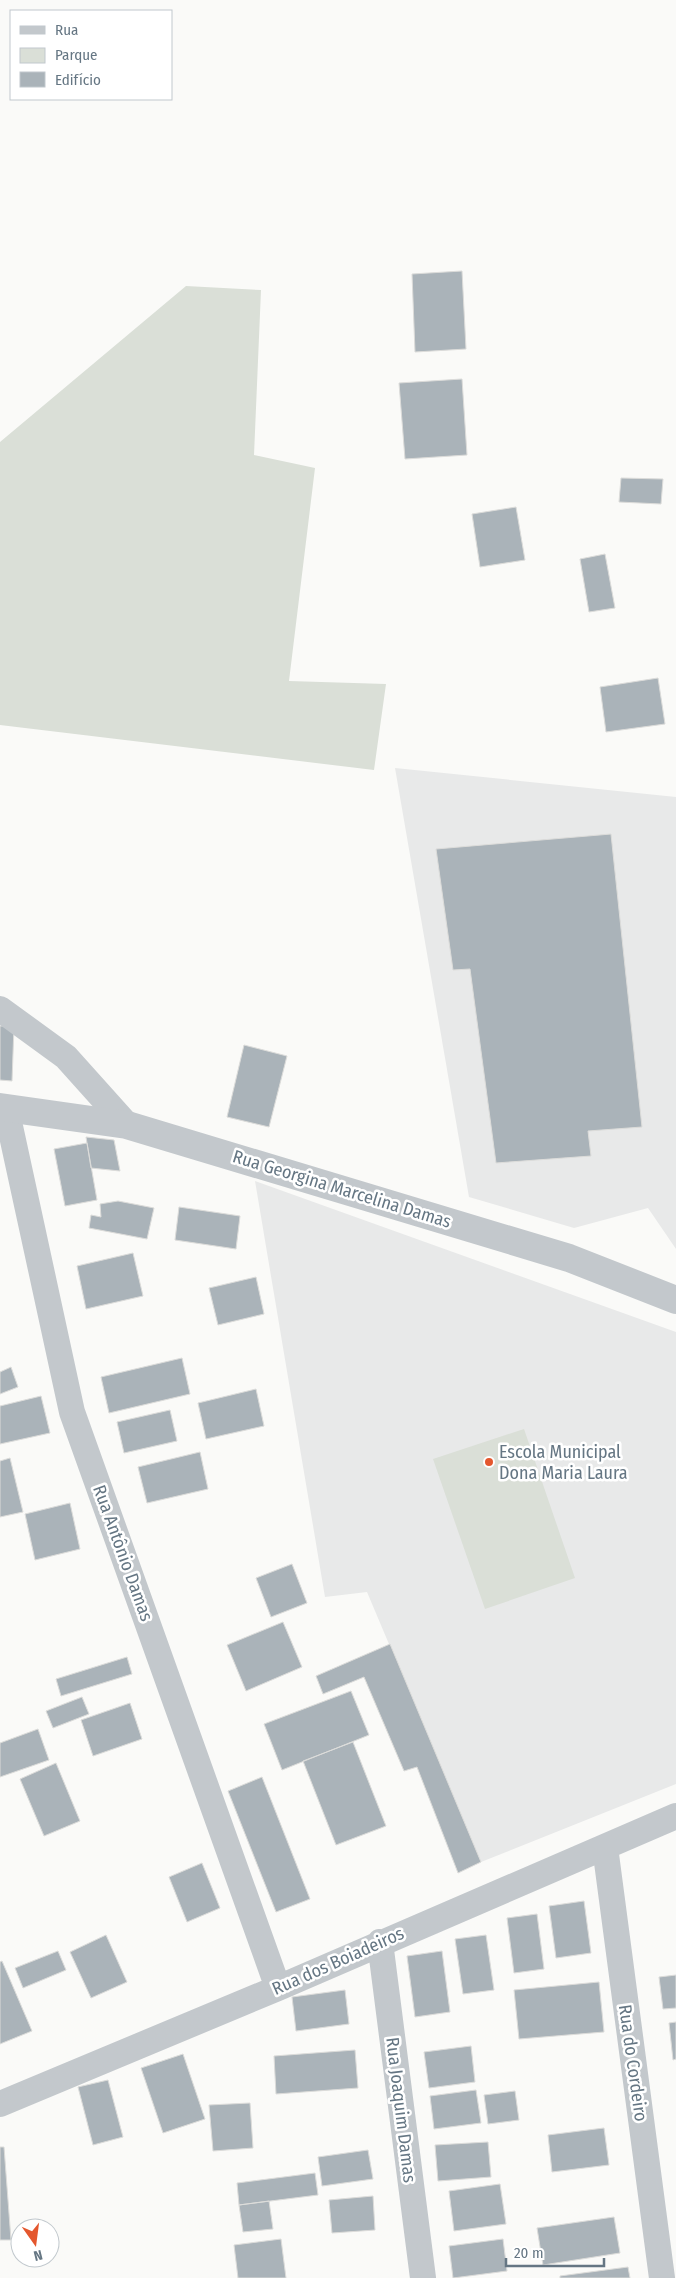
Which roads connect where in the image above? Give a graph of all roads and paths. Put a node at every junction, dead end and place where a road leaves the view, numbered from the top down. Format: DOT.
graph roads {
  1 [pos="0,1009"];
  2 [pos="3,1107"];
  3 [pos="127,1125"];
  4 [pos="676,1300"];
  5 [pos="676,1816"];
  6 [pos="605,1847"];
  7 [pos="380,1942"];
  8 [pos="278,1988"];
  9 [pos="0,2104"];
  10 [pos="423,2278"];
  11 [pos="662,2278"];
  1 -- 3 [label="street"];
  2 -- 3 [label="street, Rua Georgina Marcelina Damas"];
  2 -- 8 [label="street, Rua Antônio Damas"];
  3 -- 4 [label="street, Rua Georgina Marcelina Damas"];
  5 -- 6 [label="street, Rua dos Boiadeiros"];
  6 -- 7 [label="street, Rua dos Boiadeiros"];
  6 -- 11 [label="street, Rua do Cordeiro"];
  7 -- 8 [label="street, Rua dos Boiadeiros"];
  7 -- 10 [label="street, Rua Joaquim Damas"];
  8 -- 9 [label="street, Rua dos Boiadeiros"];
}
